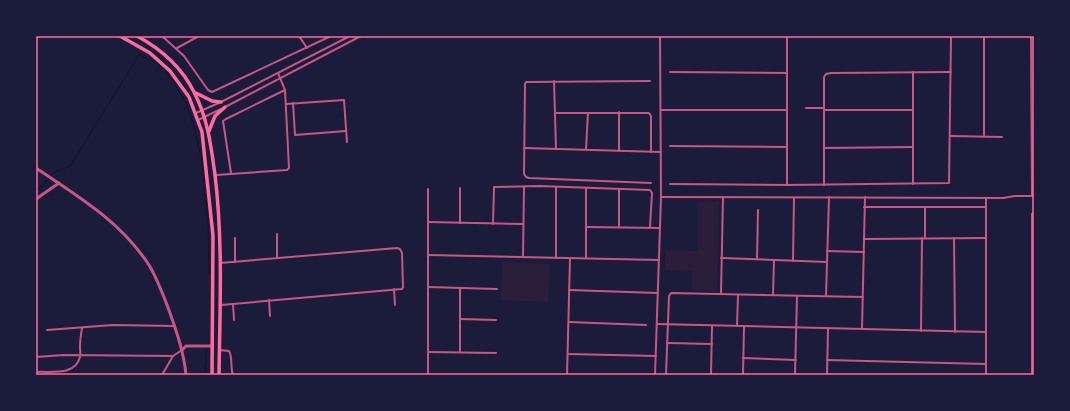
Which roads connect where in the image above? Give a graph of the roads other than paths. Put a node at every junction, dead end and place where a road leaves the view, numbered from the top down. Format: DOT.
graph roads {
  1 [pos="120,36"];
  2 [pos="137,36"];
  3 [pos="162,36"];
  4 [pos="198,36"];
  5 [pos="299,36"];
  6 [pos="331,36"];
  7 [pos="350,36"];
  8 [pos="361,36"];
  9 [pos="660,36"];
  10 [pos="786,36"];
  11 [pos="951,36"];
  12 [pos="984,36"];
  13 [pos="1031,36"];
  14 [pos="177,48"];
  15 [pos="307,48"];
  16 [pos="670,72"];
  17 [pos="913,72"];
  18 [pos="951,72"];
  19 [pos="278,73"];
  20 [pos="787,73"];
  21 [pos="281,78"];
  22 [pos="554,81"];
  23 [pos="650,81"];
  24 [pos="285,90"];
  25 [pos="195,93"];
  26 [pos="221,102"];
  27 [pos="293,103"];
  28 [pos="286,104"];
  29 [pos="225,107"];
  30 [pos="806,108"];
  31 [pos="824,109"];
  32 [pos="661,110"];
  33 [pos="787,110"];
  34 [pos="913,110"];
  35 [pos="202,111"];
  36 [pos="619,112"];
  37 [pos="196,113"];
  38 [pos="555,113"];
  39 [pos="588,113"];
  40 [pos="205,118"];
  41 [pos="198,120"];
  42 [pos="209,131"];
  43 [pos="346,131"];
  44 [pos="950,136"];
  45 [pos="984,136"];
  46 [pos="1002,136"];
  47 [pos="347,142"];
  48 [pos="670,146"];
  49 [pos="524,148"];
  50 [pos="787,148"];
  51 [pos="824,148"];
  52 [pos="913,148"];
  53 [pos="556,149"];
  54 [pos="586,150"];
  55 [pos="619,151"];
  56 [pos="651,152"];
  57 [pos="661,152"];
  58 [pos="36,168"];
  59 [pos="231,174"];
  60 [pos="215,175"];
  61 [pos="59,183"];
  62 [pos="651,183"];
  63 [pos="670,184"];
  64 [pos="913,184"];
  65 [pos="787,185"];
  66 [pos="824,185"];
  67 [pos="524,187"];
  68 [pos="556,187"];
  69 [pos="460,188"];
  70 [pos="586,188"];
  71 [pos="428,189"];
  72 [pos="619,189"];
  73 [pos="1033,196"];
  74 [pos="660,197"];
  75 [pos="723,197"];
  76 [pos="794,197"];
  77 [pos="829,198"];
  78 [pos="864,198"];
  79 [pos="986,198"];
  80 [pos="36,199"];
  81 [pos="864,207"];
  82 [pos="925,207"];
  83 [pos="986,207"];
  84 [pos="758,210"];
  85 [pos="1034,212"];
  86 [pos="428,222"];
  87 [pos="460,223"];
  88 [pos="493,224"];
  89 [pos="523,224"];
  90 [pos="586,227"];
  91 [pos="619,227"];
  92 [pos="650,228"];
  93 [pos="660,228"];
  94 [pos="277,234"];
  95 [pos="235,238"];
  96 [pos="923,238"];
  97 [pos="954,238"];
  98 [pos="986,238"];
  99 [pos="864,239"];
  100 [pos="1033,241"];
  101 [pos="828,251"];
  102 [pos="864,252"];
  103 [pos="428,255"];
  104 [pos="523,257"];
  105 [pos="277,258"];
  106 [pos="556,258"];
  107 [pos="570,258"];
  108 [pos="586,258"];
  109 [pos="721,258"];
  110 [pos="757,259"];
  111 [pos="659,260"];
  112 [pos="774,260"];
  113 [pos="793,261"];
  114 [pos="235,262"];
  115 [pos="827,262"];
  116 [pos="220,263"];
  117 [pos="1033,270"];
  118 [pos="428,287"];
  119 [pos="460,288"];
  120 [pos="394,289"];
  121 [pos="497,289"];
  122 [pos="569,290"];
  123 [pos="658,293"];
  124 [pos="721,294"];
  125 [pos="738,295"];
  126 [pos="773,295"];
  127 [pos="797,296"];
  128 [pos="826,297"];
  129 [pos="863,297"];
  130 [pos="269,300"];
  131 [pos="233,304"];
  132 [pos="220,305"];
  133 [pos="395,305"];
  134 [pos="270,316"];
  135 [pos="460,319"];
  136 [pos="234,320"];
  137 [pos="496,320"];
  138 [pos="569,322"];
  139 [pos="657,324"];
  140 [pos="668,324"];
  141 [pos="646,325"];
  142 [pos="175,326"];
  143 [pos="712,326"];
  144 [pos="737,326"];
  145 [pos="744,326"];
  146 [pos="82,328"];
  147 [pos="797,328"];
  148 [pos="828,328"];
  149 [pos="862,329"];
  150 [pos="47,330"];
  151 [pos="921,331"];
  152 [pos="955,332"];
  153 [pos="986,332"];
  154 [pos="1033,338"];
  155 [pos="667,343"];
  156 [pos="712,344"];
  157 [pos="212,346"];
  158 [pos="182,350"];
  159 [pos="219,350"];
  160 [pos="428,352"];
  161 [pos="460,352"];
  162 [pos="496,353"];
  163 [pos="568,354"];
  164 [pos="81,355"];
  165 [pos="173,356"];
  166 [pos="656,356"];
  167 [pos="36,357"];
  168 [pos="743,358"];
  169 [pos="796,360"];
  170 [pos="827,360"];
  171 [pos="986,364"];
  172 [pos="1033,368"];
  173 [pos="36,372"];
  174 [pos="162,375"];
  175 [pos="186,375"];
  176 [pos="212,375"];
  177 [pos="219,375"];
  178 [pos="233,375"];
  179 [pos="428,375"];
  180 [pos="568,375"];
  181 [pos="655,375"];
  182 [pos="666,375"];
  183 [pos="711,375"];
  184 [pos="743,375"];
  185 [pos="795,375"];
  186 [pos="827,375"];
  187 [pos="986,375"];
  188 [pos="1032,375"];
  1 -- 37 [label="highway"];
  2 -- 25 [label="highway"];
  3 -- 14 [label="street"];
  4 -- 14 [label="street"];
  5 -- 15 [label="street"];
  6 -- 15 [label="street"];
  7 -- 19 [label="street"];
  8 -- 21 [label="street"];
  9 -- 32 [label="street"];
  10 -- 20 [label="street"];
  11 -- 18 [label="street"];
  12 -- 45 [label="street"];
  13 -- 73 [label="street"];
  14 -- 15 [label="street"];
  16 -- 20 [label="street"];
  17 -- 18 [label="street"];
  17 -- 31 [label="street"];
  17 -- 34 [label="street"];
  18 -- 44 [label="street"];
  19 -- 21 [label="street"];
  19 -- 26 [label="street"];
  20 -- 33 [label="street"];
  21 -- 24 [label="street"];
  21 -- 29 [label="street"];
  22 -- 23 [label="street"];
  22 -- 38 [label="street"];
  22 -- 49 [label="street"];
  24 -- 28 [label="street"];
  24 -- 59 [label="street"];
  25 -- 26 [label="highway"];
  25 -- 35 [label="highway"];
  26 -- 35 [label="street"];
  27 -- 28 [label="street"];
  27 -- 43 [label="street"];
  27 -- 43 [label="street"];
  28 -- 59 [label="street"];
  29 -- 40 [label="street"];
  29 -- 42 [label="highway"];
  30 -- 31 [label="street"];
  31 -- 34 [label="street"];
  31 -- 51 [label="street"];
  32 -- 33 [label="street"];
  32 -- 57 [label="street"];
  33 -- 50 [label="street"];
  34 -- 52 [label="street"];
  35 -- 37 [label="street"];
  35 -- 40 [label="highway"];
  36 -- 39 [label="street"];
  36 -- 55 [label="street"];
  36 -- 56 [label="street"];
  37 -- 41 [label="highway"];
  38 -- 39 [label="street"];
  38 -- 53 [label="street"];
  39 -- 54 [label="street"];
  40 -- 41 [label="street"];
  40 -- 42 [label="highway"];
  41 -- 157 [label="highway"];
  42 -- 60 [label="highway"];
  43 -- 47 [label="street"];
  44 -- 45 [label="street"];
  44 -- 64 [label="street"];
  45 -- 46 [label="street"];
  48 -- 50 [label="street"];
  49 -- 53 [label="street"];
  49 -- 62 [label="street"];
  50 -- 65 [label="street"];
  51 -- 52 [label="street"];
  51 -- 66 [label="street"];
  52 -- 64 [label="street"];
  53 -- 54 [label="street"];
  54 -- 55 [label="street"];
  55 -- 56 [label="street"];
  56 -- 57 [label="street"];
  57 -- 74 [label="street"];
  58 -- 61 [label="street"];
  59 -- 60 [label="street"];
  60 -- 116 [label="highway"];
  61 -- 80 [label="street"];
  61 -- 142 [label="street"];
  63 -- 65 [label="street"];
  64 -- 66 [label="street"];
  65 -- 66 [label="street"];
  67 -- 68 [label="street"];
  67 -- 88 [label="street"];
  67 -- 89 [label="street"];
  68 -- 70 [label="street"];
  68 -- 106 [label="street"];
  69 -- 87 [label="street"];
  70 -- 72 [label="street"];
  70 -- 90 [label="street"];
  71 -- 86 [label="street"];
  72 -- 91 [label="street"];
  72 -- 92 [label="street"];
  73 -- 79 [label="street"];
  74 -- 75 [label="street"];
  74 -- 93 [label="street"];
  75 -- 76 [label="street"];
  75 -- 109 [label="street"];
  76 -- 77 [label="street"];
  76 -- 113 [label="street"];
  77 -- 78 [label="street"];
  77 -- 101 [label="street"];
  78 -- 79 [label="street"];
  78 -- 81 [label="street"];
  79 -- 83 [label="street"];
  81 -- 82 [label="street"];
  81 -- 99 [label="street"];
  82 -- 83 [label="street"];
  82 -- 96 [label="street"];
  83 -- 98 [label="street"];
  84 -- 110 [label="street"];
  85 -- 100 [label="street"];
  86 -- 87 [label="street"];
  86 -- 103 [label="street"];
  87 -- 88 [label="street"];
  88 -- 89 [label="street"];
  89 -- 104 [label="street"];
  90 -- 91 [label="street"];
  90 -- 108 [label="street"];
  91 -- 92 [label="street"];
  92 -- 93 [label="street"];
  93 -- 111 [label="street"];
  94 -- 105 [label="street"];
  95 -- 114 [label="street"];
  96 -- 97 [label="street"];
  96 -- 99 [label="street"];
  96 -- 151 [label="street"];
  97 -- 98 [label="street"];
  97 -- 152 [label="street"];
  98 -- 153 [label="street"];
  99 -- 102 [label="street"];
  100 -- 117 [label="street"];
  101 -- 102 [label="street"];
  101 -- 115 [label="street"];
  102 -- 129 [label="street"];
  103 -- 104 [label="street"];
  103 -- 118 [label="street"];
  104 -- 106 [label="street"];
  105 -- 114 [label="street"];
  105 -- 120 [label="street"];
  106 -- 107 [label="street"];
  107 -- 108 [label="street"];
  107 -- 122 [label="street"];
  108 -- 111 [label="street"];
  109 -- 110 [label="street"];
  109 -- 124 [label="street"];
  110 -- 112 [label="street"];
  111 -- 123 [label="street"];
  112 -- 113 [label="street"];
  112 -- 126 [label="street"];
  113 -- 115 [label="street"];
  114 -- 116 [label="street"];
  115 -- 128 [label="street"];
  116 -- 132 [label="highway"];
  117 -- 154 [label="street"];
  118 -- 119 [label="street"];
  118 -- 160 [label="street"];
  119 -- 121 [label="street"];
  119 -- 135 [label="street"];
  120 -- 130 [label="street"];
  120 -- 133 [label="street"];
  122 -- 123 [label="street"];
  122 -- 138 [label="street"];
  123 -- 139 [label="street"];
  124 -- 125 [label="street"];
  124 -- 140 [label="street"];
  125 -- 126 [label="street"];
  125 -- 144 [label="street"];
  126 -- 127 [label="street"];
  127 -- 128 [label="street"];
  127 -- 147 [label="street"];
  128 -- 129 [label="street"];
  129 -- 149 [label="street"];
  130 -- 131 [label="street"];
  130 -- 134 [label="street"];
  131 -- 132 [label="street"];
  131 -- 136 [label="street"];
  132 -- 159 [label="highway"];
  135 -- 137 [label="street"];
  135 -- 161 [label="street"];
  138 -- 141 [label="street"];
  138 -- 163 [label="street"];
  139 -- 140 [label="street"];
  139 -- 166 [label="street"];
  140 -- 143 [label="street"];
  140 -- 155 [label="street"];
  142 -- 146 [label="street"];
  142 -- 158 [label="street"];
  143 -- 144 [label="street"];
  143 -- 156 [label="street"];
  144 -- 145 [label="street"];
  145 -- 147 [label="street"];
  145 -- 168 [label="street"];
  146 -- 150 [label="street"];
  146 -- 164 [label="street"];
  147 -- 148 [label="street"];
  147 -- 169 [label="street"];
  148 -- 149 [label="street"];
  148 -- 170 [label="street"];
  149 -- 151 [label="street"];
  151 -- 152 [label="street"];
  152 -- 153 [label="street"];
  153 -- 171 [label="street"];
  154 -- 172 [label="street"];
  155 -- 156 [label="street"];
  155 -- 182 [label="street"];
  156 -- 183 [label="street"];
  157 -- 158 [label="street"];
  157 -- 176 [label="highway"];
  158 -- 165 [label="street"];
  158 -- 175 [label="street"];
  159 -- 177 [label="highway"];
  159 -- 178 [label="street"];
  160 -- 161 [label="street"];
  160 -- 179 [label="street"];
  161 -- 162 [label="street"];
  163 -- 166 [label="street"];
  163 -- 180 [label="street"];
  164 -- 165 [label="street"];
  164 -- 167 [label="street"];
  164 -- 173 [label="street"];
  165 -- 174 [label="street"];
  166 -- 181 [label="street"];
  168 -- 169 [label="street"];
  168 -- 184 [label="street"];
  169 -- 185 [label="street"];
  170 -- 171 [label="street"];
  170 -- 186 [label="street"];
  171 -- 187 [label="street"];
  172 -- 188 [label="street"];
}
